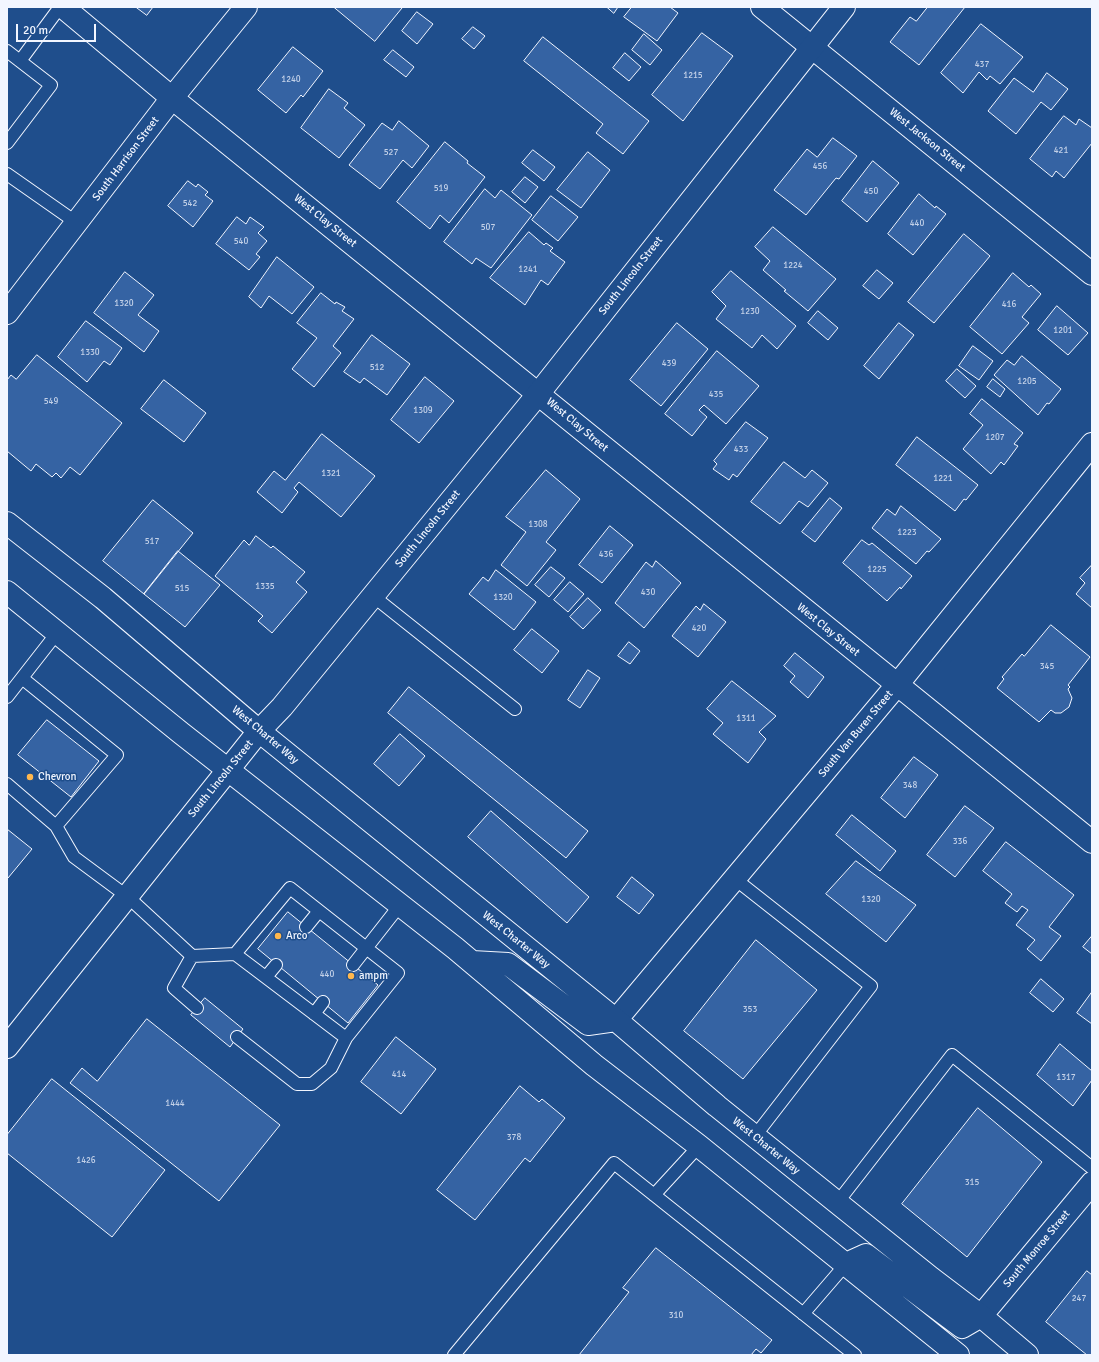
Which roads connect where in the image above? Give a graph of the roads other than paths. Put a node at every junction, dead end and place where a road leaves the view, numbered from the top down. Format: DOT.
graph roads {
  1 [pos="62,7"];
  2 [pos="246,7"];
  3 [pos="762,7"];
  4 [pos="844,7"];
  5 [pos="812,47"];
  6 [pos="7,51"];
  7 [pos="20,61"];
  8 [pos="172,98"];
  9 [pos="7,143"];
  10 [pos="7,174"];
  11 [pos="77,223"];
  12 [pos="1092,274"];
  13 [pos="7,313"];
  14 [pos="538,393"];
  15 [pos="1092,444"];
  16 [pos="7,523"];
  17 [pos="7,592"];
  18 [pos="373,596"];
  19 [pos="57,633"];
  20 [pos="22,678"];
  21 [pos="897,685"];
  22 [pos="7,697"];
  23 [pos="515,709"];
  24 [pos="260,731"];
  25 [pos="228,770"];
  26 [pos="7,784"];
  27 [pos="56,826"];
  28 [pos="1092,842"];
  29 [pos="735,879"];
  30 [pos="128,897"];
  31 [pos="400,905"];
  32 [pos="319,911"];
  33 [pos="306,927"];
  34 [pos="366,948"];
  35 [pos="235,954"];
  36 [pos="192,956"];
  37 [pos="472,962"];
  38 [pos="276,964"];
  39 [pos="353,965"];
  40 [pos="266,977"];
  41 [pos="323,1002"];
  42 [pos="197,1008"];
  43 [pos="314,1014"];
  44 [pos="616,1020"];
  45 [pos="237,1037"];
  46 [pos="346,1038"];
  47 [pos="7,1047"];
  48 [pos="755,1136"];
  49 [pos="699,1146"];
  50 [pos="1092,1168"];
  51 [pos="1092,1183"];
  52 [pos="654,1196"];
  53 [pos="837,1203"];
  54 [pos="846,1264"];
  55 [pos="803,1314"];
  56 [pos="981,1316"];
  57 [pos="454,1355"];
  58 [pos="855,1355"];
  59 [pos="958,1355"];
  60 [pos="1027,1355"];
  1 -- 7 [label="lane"];
  1 -- 8 [label="street, West Clay Street"];
  2 -- 8 [label="street, South Harrison Street"];
  3 -- 5 [label="street, West Jackson Street"];
  4 -- 5 [label="street, South Lincoln Street"];
  5 -- 12 [label="street, West Jackson Street"];
  5 -- 14 [label="street, South Lincoln Street"];
  6 -- 7 [label="lane"];
  7 -- 9 [label="lane"];
  8 -- 11 [label="street, South Harrison Street"];
  8 -- 14 [label="street, West Clay Street"];
  10 -- 11 [label="lane"];
  11 -- 13 [label="street, South Harrison Street"];
  14 -- 18 [label="street, South Lincoln Street"];
  14 -- 21 [label="street, West Clay Street"];
  15 -- 21 [label="street, South Van Buren Street"];
  16 -- 24 [label="street, West Charter Way"];
  17 -- 19 [label="street"];
  18 -- 23 [label="lane"];
  18 -- 24 [label="street, South Lincoln Street"];
  19 -- 20 [label="lane"];
  19 -- 25 [label="street"];
  20 -- 22 [label="lane"];
  20 -- 27 [label="lane"];
  21 -- 28 [label="street, West Clay Street"];
  21 -- 29 [label="street, South Van Buren Street"];
  24 -- 25 [label="street, South Lincoln Street"];
  24 -- 44 [label="street, West Charter Way"];
  25 -- 30 [label="street, South Lincoln Street"];
  25 -- 31 [label="street"];
  26 -- 27 [label="lane"];
  27 -- 30 [label="lane"];
  29 -- 44 [label="street, South Van Buren Street"];
  29 -- 48 [label="lane"];
  30 -- 36 [label="lane"];
  30 -- 47 [label="street, South Lincoln Street"];
  31 -- 34 [label="lane"];
  31 -- 37 [label="street"];
  32 -- 33 [label="lane"];
  32 -- 34 [label="lane"];
  32 -- 35 [label="lane"];
  34 -- 39 [label="lane"];
  34 -- 46 [label="lane"];
  35 -- 36 [label="lane"];
  35 -- 40 [label="lane"];
  36 -- 42 [label="lane"];
  37 -- 44 [label="street"];
  37 -- 49 [label="street"];
  38 -- 40 [label="lane"];
  40 -- 43 [label="lane"];
  41 -- 43 [label="lane"];
  43 -- 46 [label="lane"];
  44 -- 48 [label="street, West Charter Way"];
  45 -- 46 [label="lane"];
  48 -- 53 [label="street, West Charter Way"];
  49 -- 52 [label="lane"];
  49 -- 54 [label="street"];
  50 -- 53 [label="lane"];
  51 -- 56 [label="street, South Monroe Street"];
  52 -- 55 [label="lane"];
  52 -- 57 [label="lane"];
  53 -- 56 [label="street, West Charter Way"];
  54 -- 55 [label="lane"];
  54 -- 56 [label="street, South Monroe Street"];
  54 -- 59 [label="street"];
  55 -- 58 [label="lane"];
  56 -- 60 [label="street, West Charter Way"];
}
